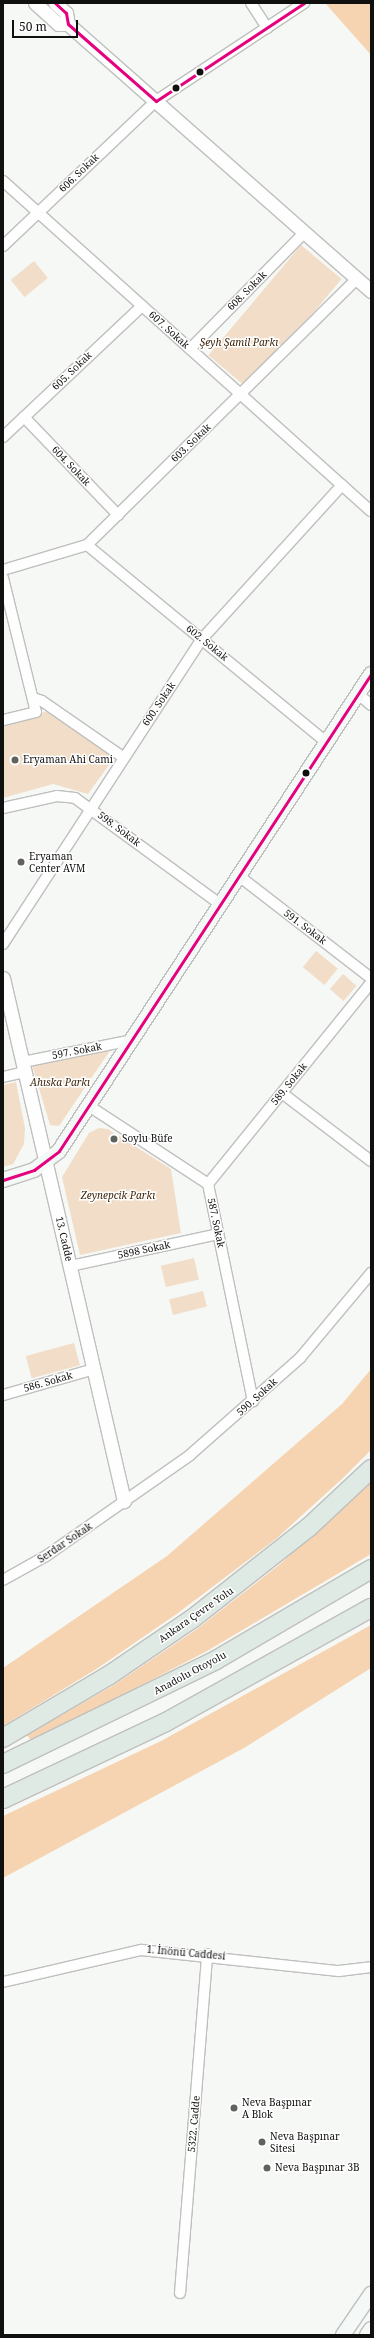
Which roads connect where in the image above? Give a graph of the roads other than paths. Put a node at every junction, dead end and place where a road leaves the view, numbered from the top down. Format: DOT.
graph roads {
  1 [pos="35,3"];
  2 [pos="55,3"];
  3 [pos="252,3"];
  4 [pos="304,3"];
  5 [pos="68,24"];
  6 [pos="267,28"];
  7 [pos="156,101"];
  8 [pos="3,181"];
  9 [pos="38,213"];
  10 [pos="305,232"];
  11 [pos="3,246"];
  12 [pos="357,279"];
  13 [pos="371,291"];
  14 [pos="142,306"];
  15 [pos="190,349"];
  16 [pos="241,395"];
  17 [pos="24,418"];
  18 [pos="3,437"];
  19 [pos="342,485"];
  20 [pos="371,511"];
  21 [pos="118,515"];
  22 [pos="87,545"];
  23 [pos="3,570"];
  24 [pos="3,578"];
  25 [pos="202,639"];
  26 [pos="371,674"];
  27 [pos="358,694"];
  28 [pos="33,698"];
  29 [pos="371,704"];
  30 [pos="3,720"];
  31 [pos="326,742"];
  32 [pos="123,757"];
  33 [pos="90,807"];
  34 [pos="3,808"];
  35 [pos="238,876"];
  36 [pos="220,904"];
  37 [pos="3,944"];
  38 [pos="3,978"];
  39 [pos="371,978"];
  40 [pos="371,983"];
  41 [pos="132,1040"];
  42 [pos="24,1067"];
  43 [pos="3,1077"];
  44 [pos="282,1093"];
  45 [pos="89,1106"];
  46 [pos="371,1161"];
  47 [pos="47,1162"];
  48 [pos="3,1180"];
  49 [pos="208,1184"];
  50 [pos="218,1234"];
  51 [pos="70,1266"];
  52 [pos="371,1273"];
  53 [pos="94,1369"];
  54 [pos="3,1395"];
  55 [pos="253,1402"];
  56 [pos="371,1469"];
  57 [pos="124,1501"];
  58 [pos="371,1569"];
  59 [pos="3,1580"];
  60 [pos="371,1608"];
  61 [pos="3,1738"];
  62 [pos="3,1764"];
  63 [pos="3,1799"];
  64 [pos="207,1954"];
  65 [pos="371,1967"];
  66 [pos="3,1982"];
  67 [pos="180,2293"];
  68 [pos="371,2294"];
  69 [pos="371,2330"];
  70 [pos="343,2335"];
  71 [pos="367,2335"];
  1 -- 5 [label="street"];
  2 -- 5 [label="street"];
  3 -- 6 [label="street"];
  4 -- 6 [label="street, 606. Sokak"];
  5 -- 7 [label="street"];
  6 -- 7 [label="street, 606. Sokak"];
  7 -- 9 [label="street, 606. Sokak"];
  7 -- 10 [label="street"];
  8 -- 9 [label="street, 607. Sokak"];
  9 -- 11 [label="street, 606. Sokak"];
  9 -- 14 [label="street, 607. Sokak"];
  10 -- 12 [label="street"];
  10 -- 15 [label="street, 608. Sokak"];
  12 -- 13 [label="street"];
  12 -- 16 [label="street, 603. Sokak"];
  14 -- 15 [label="street, 607. Sokak"];
  14 -- 17 [label="street, 605. Sokak"];
  15 -- 16 [label="street, 607. Sokak"];
  16 -- 19 [label="street, 607. Sokak"];
  16 -- 21 [label="street, 603. Sokak"];
  17 -- 18 [label="street, 605. Sokak"];
  17 -- 21 [label="street, 604. Sokak"];
  19 -- 20 [label="street, 607. Sokak"];
  19 -- 25 [label="street, 600. Sokak"];
  21 -- 22 [label="street, 603. Sokak"];
  22 -- 23 [label="street, 603. Sokak"];
  22 -- 25 [label="street, 602. Sokak"];
  24 -- 28 [label="street"];
  25 -- 31 [label="street, 602. Sokak"];
  25 -- 32 [label="street, 600. Sokak"];
  26 -- 27 [label="main road"];
  27 -- 29 [label="street"];
  27 -- 31 [label="main road"];
  28 -- 30 [label="street"];
  28 -- 32 [label="street"];
  31 -- 35 [label="main road"];
  32 -- 33 [label="street, 600. Sokak"];
  33 -- 34 [label="street, 598. Sokak"];
  33 -- 36 [label="street, 598. Sokak"];
  33 -- 37 [label="street, 600. Sokak"];
  35 -- 36 [label="main road"];
  35 -- 39 [label="street, 591. Sokak"];
  36 -- 41 [label="main road"];
  38 -- 42 [label="street, 13. Cadde"];
  40 -- 44 [label="street, 589. Sokak"];
  41 -- 42 [label="street, 597. Sokak"];
  41 -- 45 [label="main road"];
  42 -- 43 [label="street, 597. Sokak"];
  42 -- 47 [label="street, 13. Cadde"];
  44 -- 46 [label="street"];
  44 -- 49 [label="street, 589. Sokak"];
  45 -- 47 [label="main road"];
  45 -- 49 [label="street, 587. Sokak"];
  47 -- 48 [label="main road"];
  47 -- 51 [label="street, 13. Cadde"];
  49 -- 50 [label="street, 587. Sokak"];
  50 -- 51 [label="street, 5898 Sokak"];
  50 -- 55 [label="street, 587. Sokak"];
  51 -- 53 [label="street, 13. Cadde"];
  52 -- 55 [label="street, 590. Sokak"];
  53 -- 54 [label="street, 586. Sokak"];
  53 -- 57 [label="street, 13. Cadde"];
  55 -- 57 [label="street, 590. Sokak"];
  56 -- 61 [label="highway, Ankara Çevre Yolu"];
  57 -- 59 [label="street, Serdar Sokak"];
  58 -- 62 [label="highway, Anadolu Otoyolu"];
  60 -- 63 [label="highway"];
  64 -- 65 [label="street, 1. İnönü Caddesi"];
  64 -- 66 [label="street, 1. İnönü Caddesi"];
  64 -- 67 [label="street, 5322. Cadde"];
  68 -- 70 [label="main road"];
  69 -- 71 [label="main road"];
}
